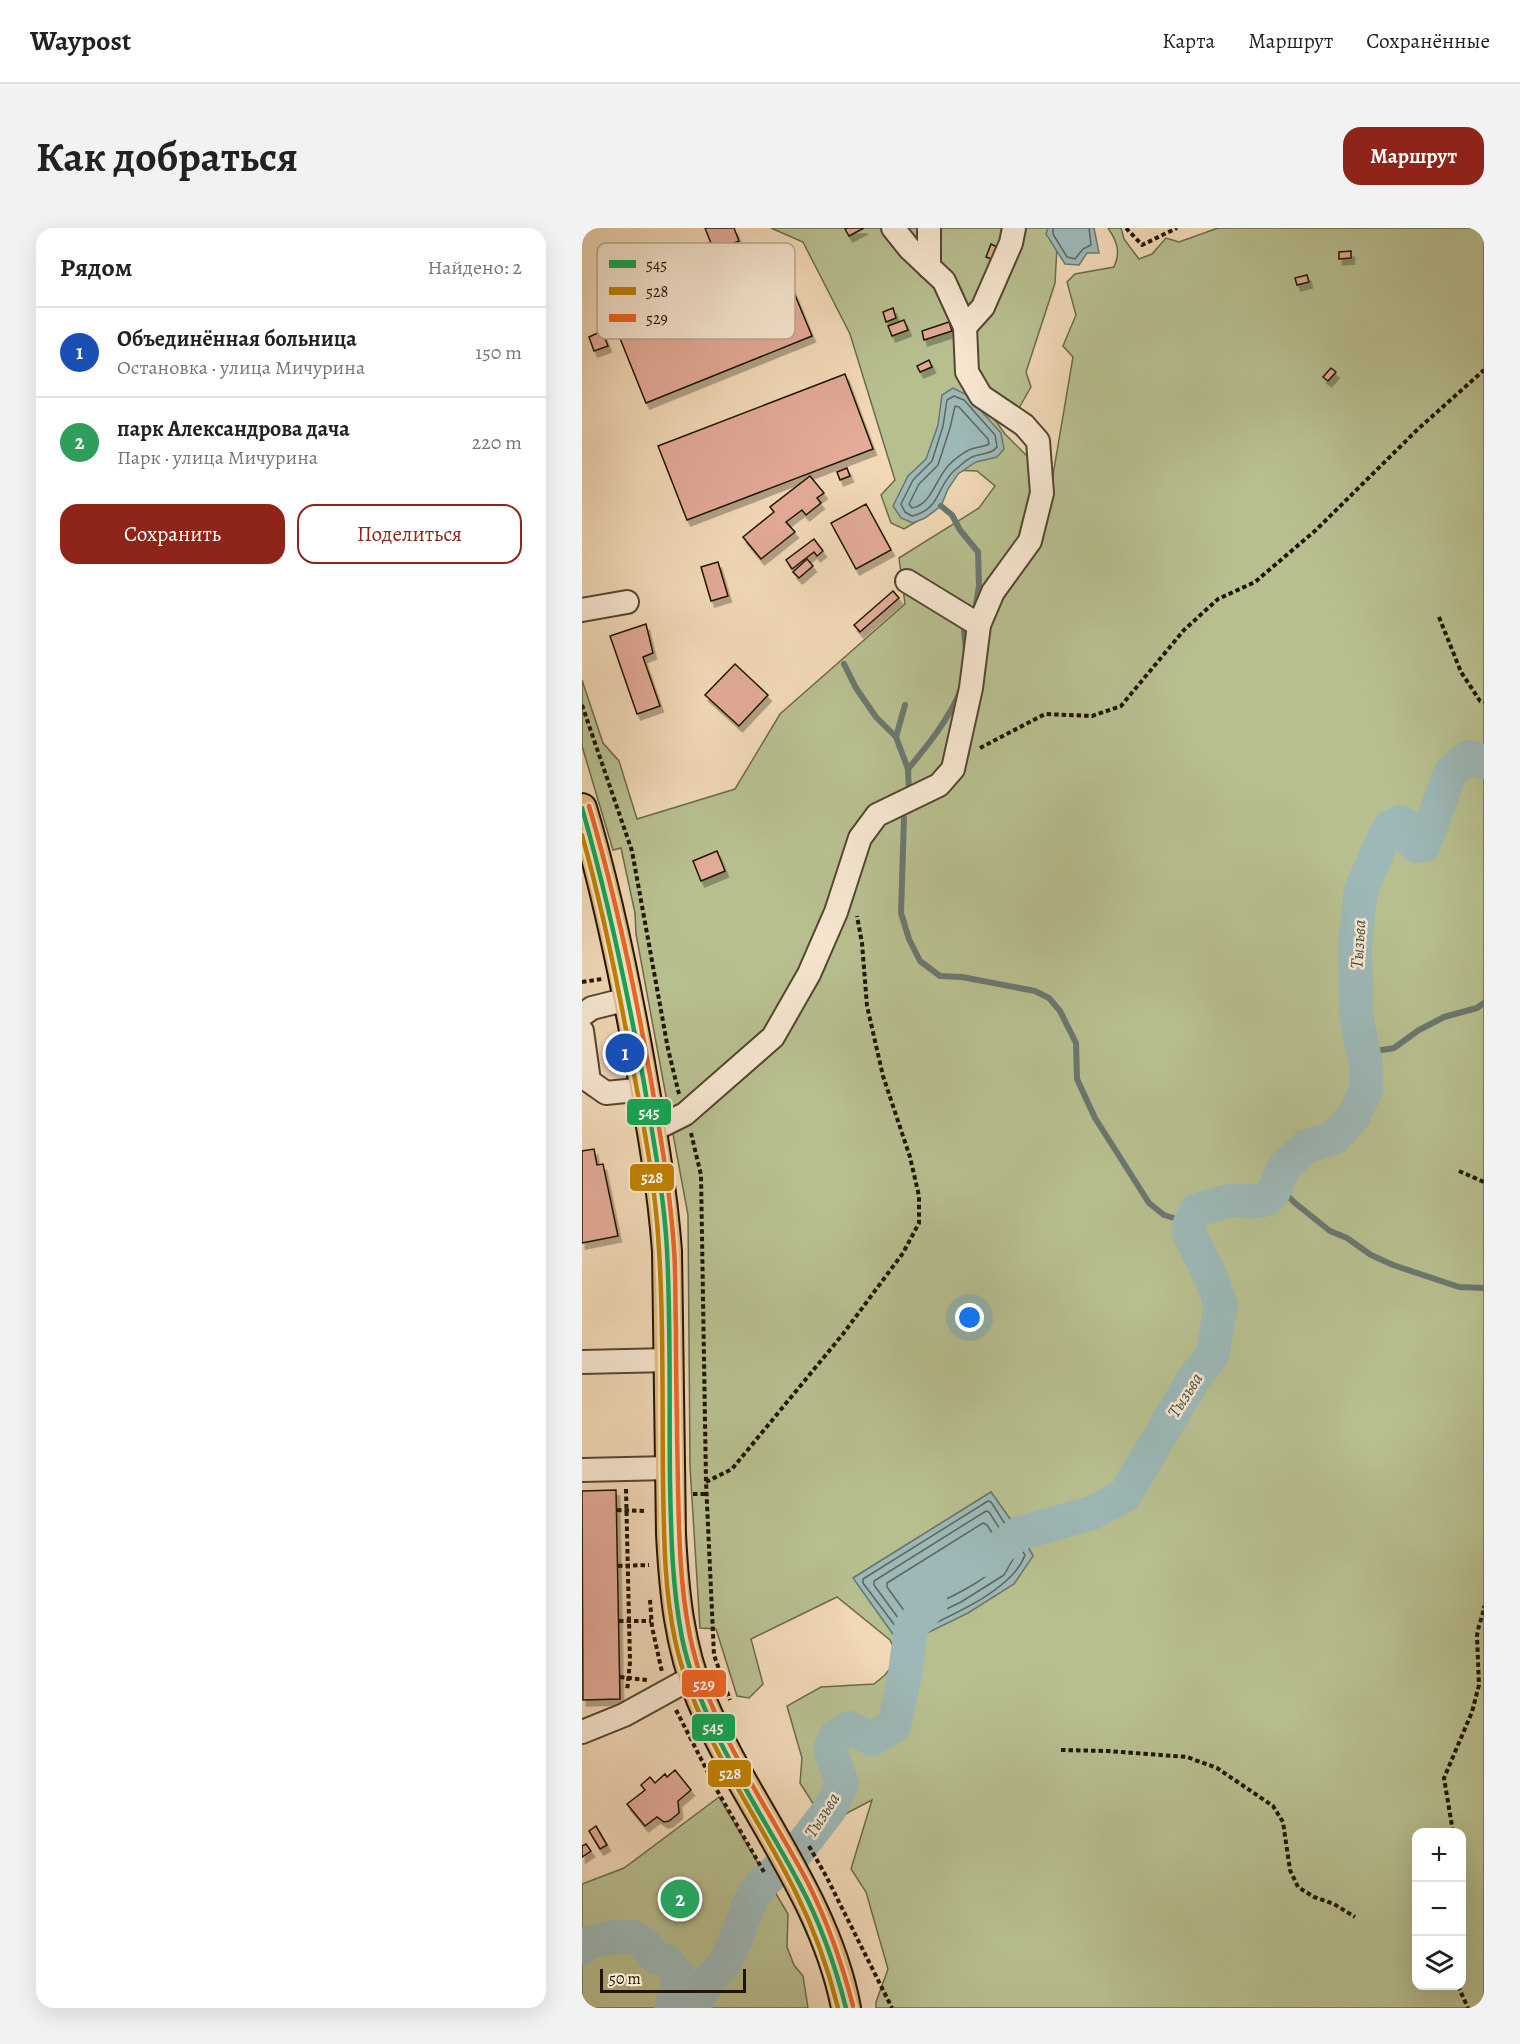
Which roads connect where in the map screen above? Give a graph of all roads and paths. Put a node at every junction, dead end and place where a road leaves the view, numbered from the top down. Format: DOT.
graph roads {
  1 [pos="893,228"];
  2 [pos="929,228"];
  3 [pos="1014,228"];
  4 [pos="1126,228"];
  5 [pos="1177,228"];
  6 [pos="929,267"];
  7 [pos="965,327"];
  8 [pos="1484,370"];
  9 [pos="907,581"];
  10 [pos="627,602"];
  11 [pos="582,610"];
  12 [pos="1439,617"];
  13 [pos="979,625"];
  14 [pos="1484,702"];
  15 [pos="582,705"];
  16 [pos="953,769"];
  17 [pos="582,808"];
  18 [pos="856,908"];
  19 [pos="628,999"];
  20 [pos="582,1015"];
  21 [pos="582,1031"];
  22 [pos="585,1081"];
  23 [pos="645,1089"];
  24 [pos="685,1114"];
  25 [pos="652,1130"];
  26 [pos="1459,1171"];
  27 [pos="1484,1182"];
  28 [pos="669,1360"];
  29 [pos="582,1362"];
  30 [pos="670,1468"];
  31 [pos="582,1470"];
  32 [pos="626,1480"];
  33 [pos="706,1482"];
  34 [pos="617,1510"];
  35 [pos="627,1510"];
  36 [pos="646,1511"];
  37 [pos="649,1565"];
  38 [pos="618,1566"];
  39 [pos="628,1566"];
  40 [pos="1484,1606"];
  41 [pos="651,1621"];
  42 [pos="619,1622"];
  43 [pos="629,1622"];
  44 [pos="693,1677"];
  45 [pos="732,1708"];
  46 [pos="624,1716"];
  47 [pos="582,1732"];
  48 [pos="1061,1750"];
  49 [pos="729,1785"];
  50 [pos="1452,1828"];
  51 [pos="769,1881"];
  52 [pos="1355,1917"];
  53 [pos="832,1918"];
  54 [pos="1460,1990"];
  55 [pos="846,2008"];
  56 [pos="892,2008"];
  57 [pos="1468,2008"];
  1 -- 6 [label="lane"];
  2 -- 6 [label="lane"];
  3 -- 7 [label="lane"];
  4 -- 5 [label="path"];
  6 -- 7 [label="lane"];
  7 -- 13 [label="lane"];
  8 -- 16 [label="path"];
  9 -- 13 [label="lane"];
  10 -- 11 [label="lane"];
  12 -- 14 [label="path"];
  13 -- 16 [label="lane"];
  15 -- 24 [label="path"];
  16 -- 24 [label="lane"];
  17 -- 19 [label="main road"];
  18 -- 33 [label="path"];
  19 -- 20 [label="lane"];
  19 -- 23 [label="main road"];
  21 -- 22 [label="lane"];
  22 -- 23 [label="lane"];
  23 -- 25 [label="main road"];
  24 -- 25 [label="lane"];
  24 -- 33 [label="path"];
  25 -- 28 [label="main road"];
  26 -- 27 [label="path"];
  28 -- 29 [label="lane"];
  28 -- 30 [label="main road"];
  30 -- 31 [label="lane"];
  30 -- 44 [label="main road"];
  32 -- 35 [label="path"];
  33 -- 45 [label="path"];
  34 -- 35 [label="path"];
  35 -- 36 [label="path"];
  35 -- 39 [label="path"];
  37 -- 39 [label="path"];
  38 -- 39 [label="path"];
  39 -- 43 [label="path"];
  40 -- 50 [label="path"];
  41 -- 43 [label="path"];
  42 -- 43 [label="path"];
  43 -- 46 [label="path"];
  44 -- 46 [label="lane"];
  44 -- 49 [label="main road"];
  46 -- 47 [label="lane"];
  48 -- 52 [label="path"];
  49 -- 51 [label="path"];
  49 -- 53 [label="main road"];
  53 -- 55 [label="main road"];
  53 -- 56 [label="path"];
  54 -- 57 [label="path"];
}
